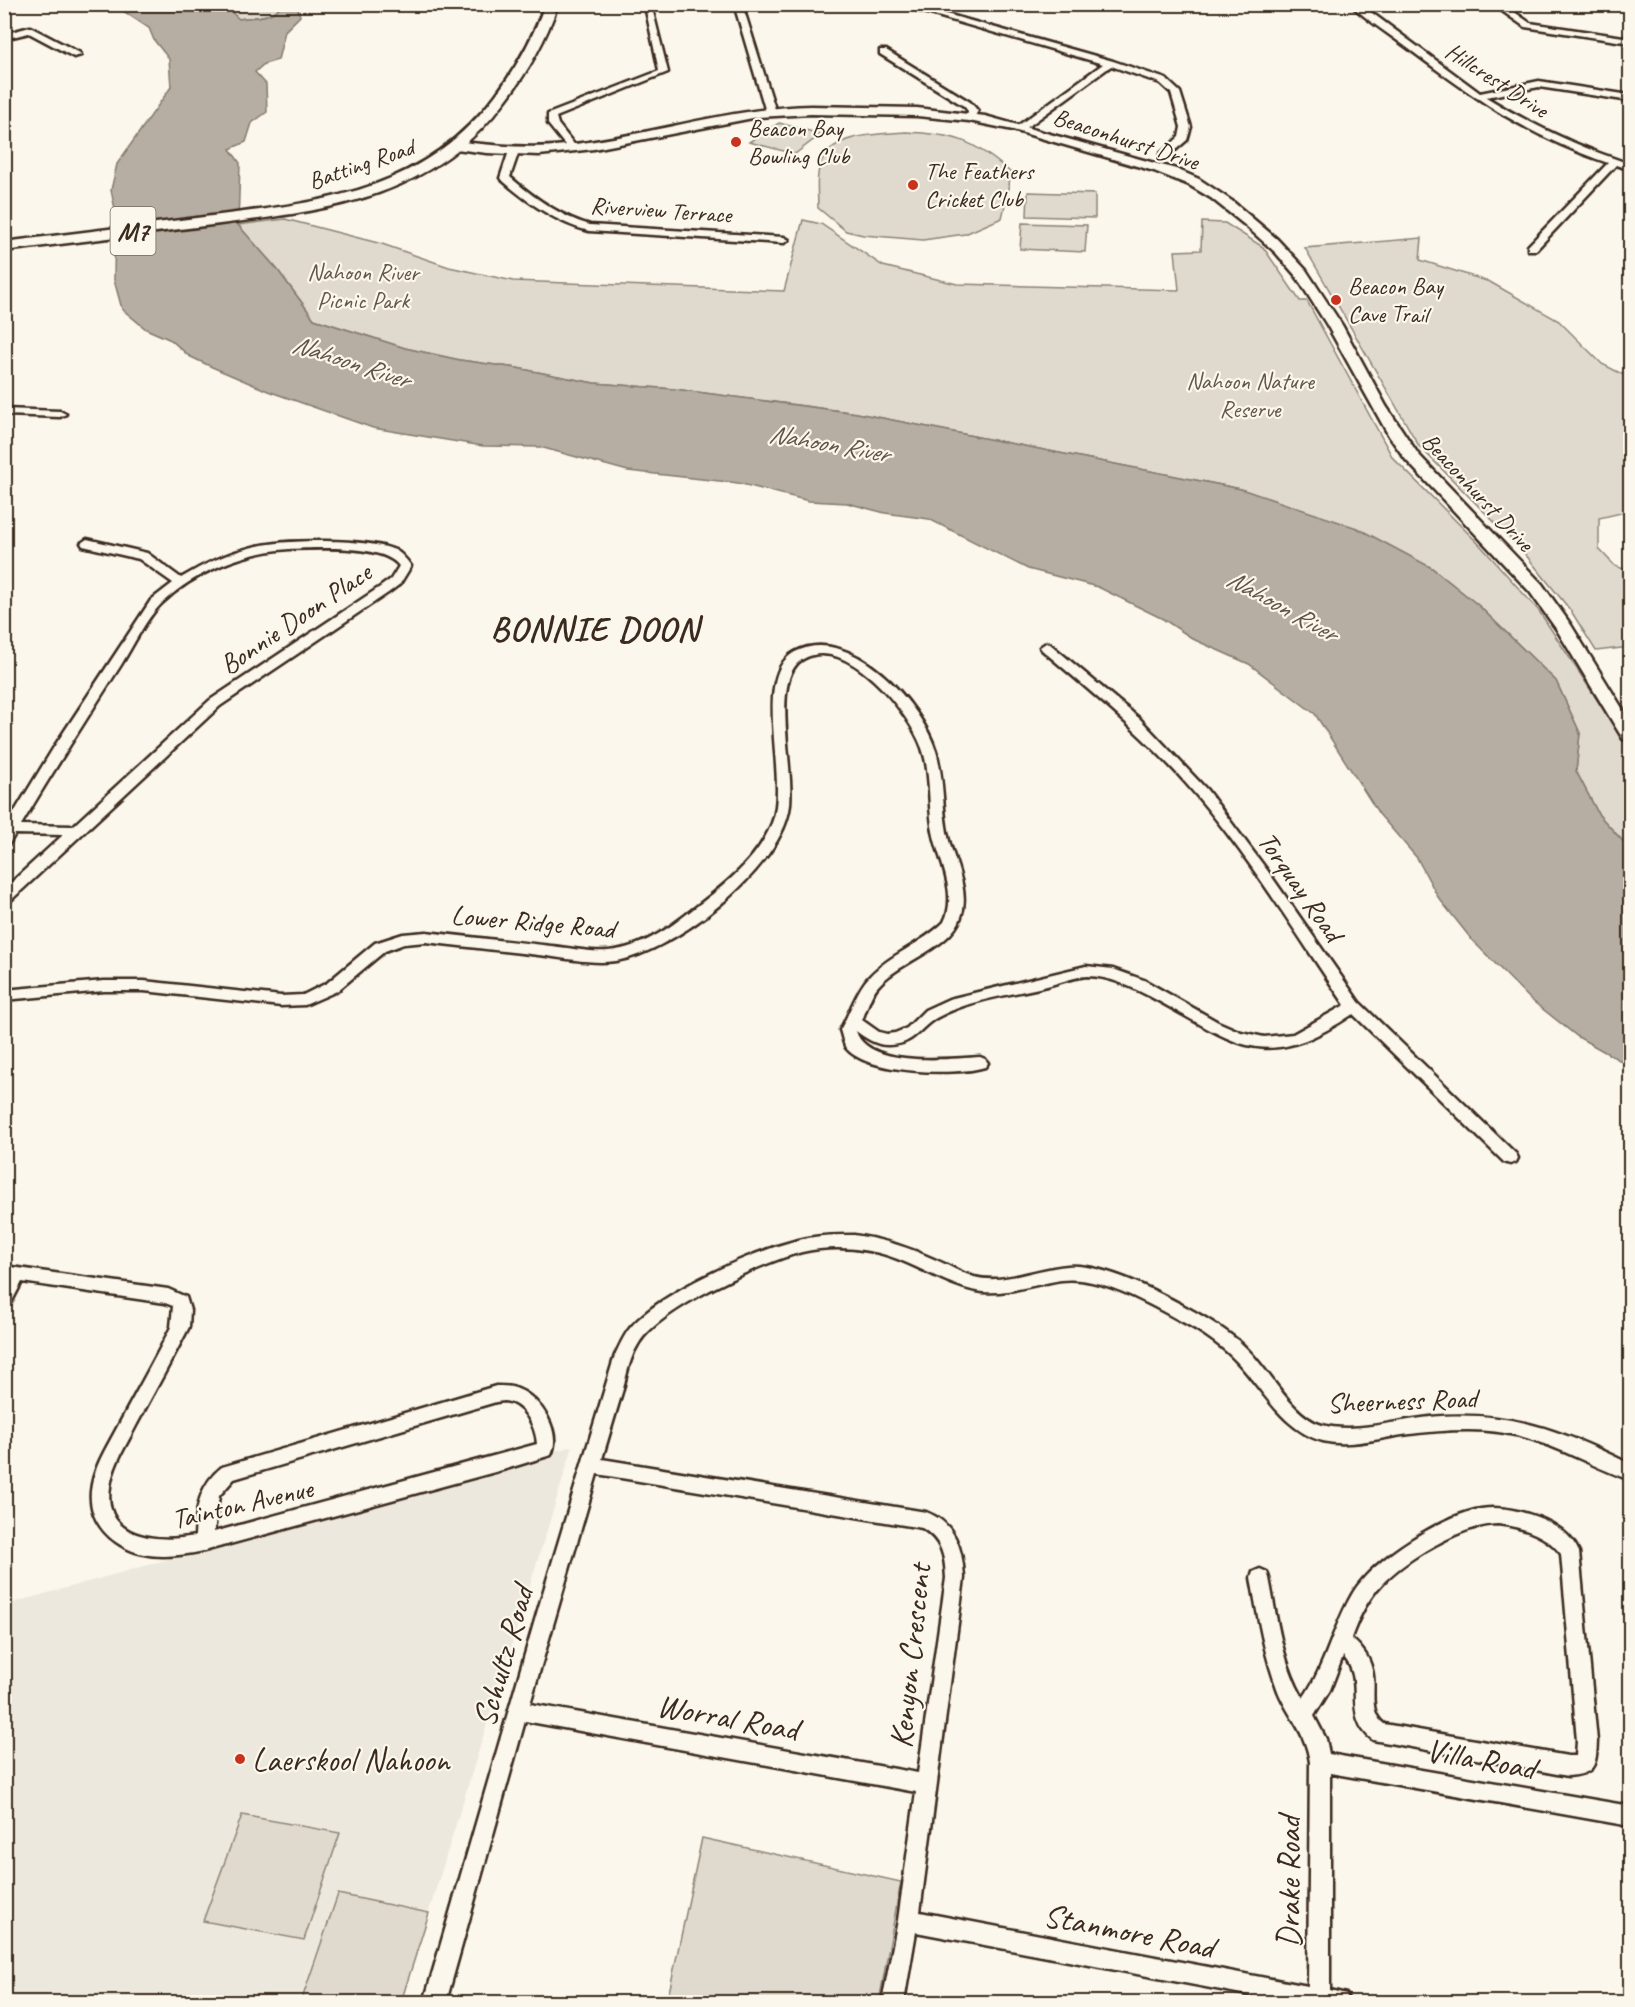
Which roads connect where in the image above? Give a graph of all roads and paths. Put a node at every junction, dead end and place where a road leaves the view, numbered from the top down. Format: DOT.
graph roads {
  1 [pos="552,4"];
  2 [pos="738,4"];
  3 [pos="900,4"];
  4 [pos="1354,4"];
  5 [pos="1496,4"];
  6 [pos="648,8"];
  7 [pos="4,37"];
  8 [pos="1630,41"];
  9 [pos="884,52"];
  10 [pos="77,55"];
  11 [pos="1110,63"];
  12 [pos="1478,96"];
  13 [pos="1630,98"];
  14 [pos="771,112"];
  15 [pos="970,117"];
  16 [pos="1019,129"];
  17 [pos="593,146"];
  18 [pos="460,147"];
  19 [pos="572,148"];
  20 [pos="512,156"];
  21 [pos="1163,156"];
  22 [pos="1614,162"];
  23 [pos="1630,167"];
  24 [pos="784,240"];
  25 [pos="4,247"];
  26 [pos="1532,248"];
  27 [pos="4,412"];
  28 [pos="60,414"];
  29 [pos="87,543"];
  30 [pos="181,583"];
  31 [pos="1046,647"];
  32 [pos="1630,735"];
  33 [pos="77,831"];
  34 [pos="8,835"];
  35 [pos="4,898"];
  36 [pos="4,995"];
  37 [pos="1354,1006"];
  38 [pos="854,1022"];
  39 [pos="980,1063"];
  40 [pos="1510,1158"];
  41 [pos="11,1274"];
  42 [pos="4,1300"];
  43 [pos="591,1465"];
  44 [pos="1630,1472"];
  45 [pos="204,1543"];
  46 [pos="1260,1578"];
  47 [pos="1341,1641"];
  48 [pos="519,1711"];
  49 [pos="1303,1715"];
  50 [pos="1320,1762"];
  51 [pos="926,1784"];
  52 [pos="1630,1816"];
  53 [pos="908,1920"];
  54 [pos="1325,2001"];
  55 [pos="435,2002"];
  56 [pos="893,2002"];
  1 -- 18 [label="main road, Batting Road / M7"];
  2 -- 14 [label="street"];
  3 -- 11 [label="street"];
  4 -- 12 [label="street, Hillcrest Drive"];
  5 -- 8 [label="street"];
  6 -- 19 [label="street"];
  7 -- 10 [label="street"];
  9 -- 15 [label="street"];
  11 -- 16 [label="street"];
  11 -- 21 [label="street"];
  12 -- 13 [label="street"];
  12 -- 22 [label="street, Hillcrest Drive"];
  14 -- 15 [label="street, Beaconhurst Drive"];
  14 -- 17 [label="street, Beaconhurst Drive"];
  15 -- 16 [label="street, Beaconhurst Drive"];
  16 -- 32 [label="street, Beaconhurst Drive"];
  17 -- 19 [label="street, Beaconhurst Drive"];
  17 -- 20 [label="street, Beaconhurst Drive"];
  18 -- 20 [label="street, Beaconhurst Drive"];
  18 -- 25 [label="main road, Batting Road / M7"];
  19 -- 20 [label="street, Beaconhurst Drive"];
  20 -- 24 [label="street, Riverview Terrace"];
  22 -- 23 [label="street, Hillcrest Drive"];
  22 -- 26 [label="street"];
  27 -- 28 [label="street"];
  29 -- 30 [label="street"];
  30 -- 33 [label="street, Bonnie Doon Place"];
  30 -- 34 [label="street, Bonnie Doon Place"];
  31 -- 37 [label="street, Torquay Road"];
  33 -- 34 [label="street, Bonnie Doon Place"];
  33 -- 35 [label="street, Bonnie Doon Place"];
  36 -- 38 [label="street, Lower Ridge Road"];
  37 -- 38 [label="street"];
  37 -- 40 [label="street, Torquay Road"];
  38 -- 39 [label="street"];
  41 -- 42 [label="street"];
  41 -- 45 [label="street, Tainton Avenue"];
  43 -- 44 [label="street, Sheerness Road"];
  43 -- 48 [label="street, Schultz Road"];
  43 -- 51 [label="street, Kenyon Crescent"];
  45 -- 45 [label="street, Tainton Avenue"];
  46 -- 49 [label="street, Drake Road"];
  47 -- 47 [label="street"];
  47 -- 49 [label="street"];
  48 -- 51 [label="street, Worral Road"];
  48 -- 55 [label="street, Schultz Road"];
  49 -- 50 [label="street, Drake Road"];
  50 -- 52 [label="street, Villa Road"];
  50 -- 54 [label="street, Drake Road"];
  51 -- 53 [label="street, Kenyon Crescent"];
  53 -- 54 [label="street, Stanmore Road"];
  53 -- 56 [label="street, Kenyon Crescent"];
}
